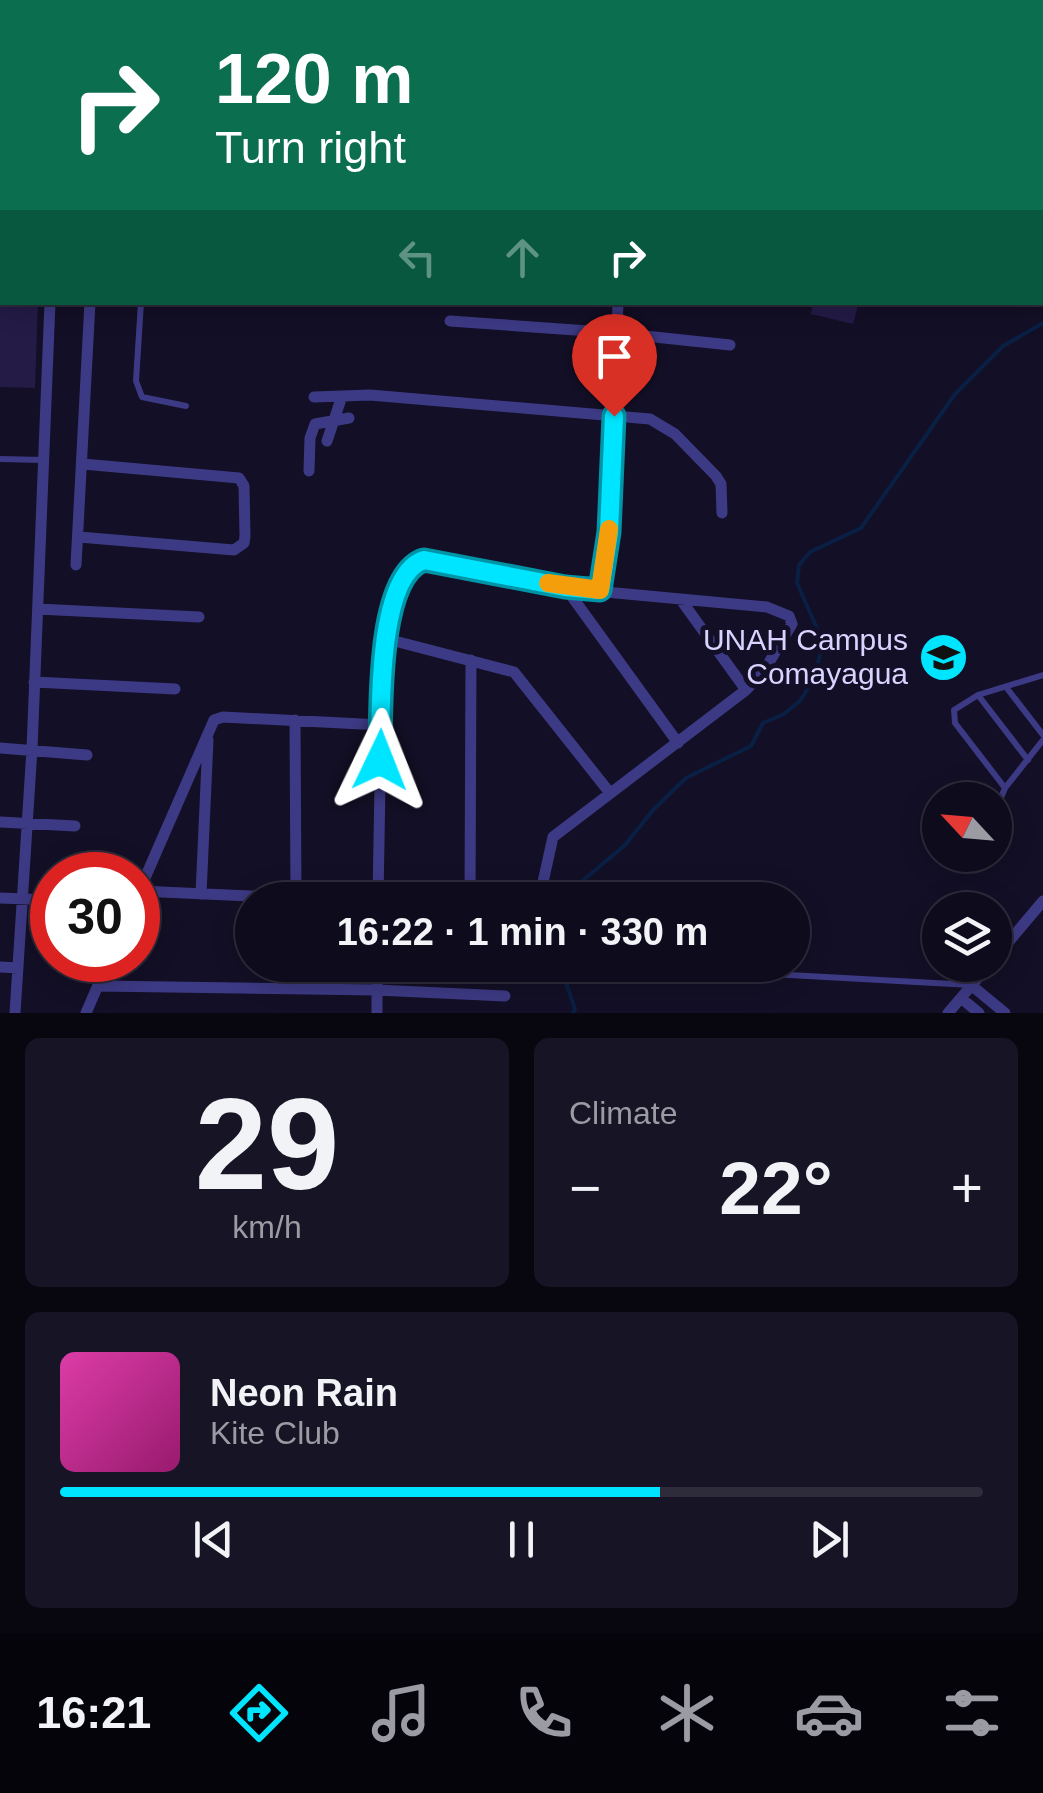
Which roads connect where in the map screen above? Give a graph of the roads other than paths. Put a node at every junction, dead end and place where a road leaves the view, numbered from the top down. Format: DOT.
graph roads {
  1 [pos="50,305"];
  2 [pos="90,305"];
  3 [pos="141,305"];
  4 [pos="618,305"];
  5 [pos="450,321"];
  6 [pos="617,333"];
  7 [pos="730,345"];
  8 [pos="342,396"];
  9 [pos="314,397"];
  10 [pos="186,406"];
  11 [pos="614,416"];
  12 [pos="349,418"];
  13 [pos="335,420"];
  14 [pos="327,441"];
  15 [pos="0,459"];
  16 [pos="44,460"];
  17 [pos="83,464"];
  18 [pos="309,471"];
  19 [pos="722,513"];
  20 [pos="79,537"];
  21 [pos="76,565"];
  22 [pos="565,587"];
  23 [pos="600,590"];
  24 [pos="681,600"];
  25 [pos="38,609"];
  26 [pos="199,618"];
  27 [pos="388,639"];
  28 [pos="471,660"];
  29 [pos="1043,675"];
  30 [pos="34,682"];
  31 [pos="1006,687"];
  32 [pos="175,689"];
  33 [pos="746,690"];
  34 [pos="978,696"];
  35 [pos="295,720"];
  36 [pos="381,725"];
  37 [pos="208,730"];
  38 [pos="1043,737"];
  39 [pos="678,743"];
  40 [pos="0,748"];
  41 [pos="32,749"];
  42 [pos="86,755"];
  43 [pos="1028,760"];
  44 [pos="1001,782"];
  45 [pos="1010,782"];
  46 [pos="610,793"];
  47 [pos="0,822"];
  48 [pos="28,823"];
  49 [pos="75,826"];
  50 [pos="156,852"];
  51 [pos="296,882"];
  52 [pos="378,882"];
  53 [pos="470,882"];
  54 [pos="543,882"];
  55 [pos="160,893"];
  56 [pos="201,894"];
  57 [pos="235,895"];
  58 [pos="0,898"];
  59 [pos="24,900"];
  60 [pos="30,900"];
  61 [pos="1043,901"];
  62 [pos="1012,938"];
  63 [pos="0,967"];
  64 [pos="18,968"];
  65 [pos="810,976"];
  66 [pos="100,982"];
  67 [pos="377,982"];
  68 [pos="975,982"];
  69 [pos="972,985"];
  70 [pos="98,986"];
  71 [pos="377,990"];
  72 [pos="505,996"];
  73 [pos="961,998"];
  74 [pos="15,1013"];
  75 [pos="86,1013"];
  76 [pos="376,1013"];
  77 [pos="948,1013"];
  78 [pos="979,1013"];
  79 [pos="1005,1013"];
  1 -- 16 [label="street"];
  2 -- 17 [label="street"];
  3 -- 10 [label="lane"];
  4 -- 6 [label="street"];
  5 -- 6 [label="street"];
  6 -- 7 [label="street"];
  6 -- 11 [label="street"];
  8 -- 9 [label="street"];
  8 -- 11 [label="street"];
  8 -- 13 [label="street"];
  11 -- 19 [label="street"];
  11 -- 23 [label="street"];
  12 -- 13 [label="street"];
  13 -- 14 [label="street"];
  13 -- 18 [label="street"];
  15 -- 16 [label="lane"];
  16 -- 25 [label="street"];
  17 -- 20 [label="street"];
  17 -- 20 [label="street"];
  20 -- 21 [label="street"];
  22 -- 23 [label="street"];
  22 -- 27 [label="street"];
  22 -- 39 [label="street"];
  23 -- 24 [label="street"];
  24 -- 33 [label="street"];
  24 -- 33 [label="street"];
  25 -- 26 [label="street"];
  25 -- 30 [label="street"];
  27 -- 28 [label="street"];
  27 -- 36 [label="street"];
  28 -- 46 [label="street"];
  28 -- 53 [label="street"];
  29 -- 31 [label="lane"];
  30 -- 32 [label="street"];
  30 -- 41 [label="street"];
  31 -- 34 [label="lane"];
  31 -- 38 [label="lane"];
  33 -- 39 [label="street"];
  34 -- 43 [label="lane"];
  34 -- 44 [label="lane"];
  35 -- 36 [label="street"];
  35 -- 37 [label="street"];
  35 -- 51 [label="street"];
  36 -- 52 [label="street"];
  37 -- 50 [label="street"];
  37 -- 56 [label="street"];
  38 -- 43 [label="lane"];
  39 -- 46 [label="street"];
  40 -- 41 [label="street"];
  41 -- 42 [label="street"];
  41 -- 48 [label="street"];
  43 -- 45 [label="lane"];
  46 -- 54 [label="street"];
  47 -- 48 [label="street"];
  48 -- 49 [label="street"];
  48 -- 59 [label="street"];
  55 -- 56 [label="street"];
  56 -- 57 [label="street"];
  58 -- 59 [label="street"];
  59 -- 60 [label="street"];
  59 -- 64 [label="street"];
  61 -- 62 [label="street"];
  63 -- 64 [label="street"];
  64 -- 74 [label="street"];
  65 -- 69 [label="lane"];
  66 -- 70 [label="street"];
  67 -- 71 [label="street"];
  68 -- 69 [label="street"];
  69 -- 73 [label="street"];
  69 -- 79 [label="street"];
  70 -- 71 [label="street"];
  70 -- 75 [label="street"];
  71 -- 72 [label="street"];
  71 -- 76 [label="street"];
  73 -- 77 [label="street"];
  73 -- 78 [label="street"];
}
